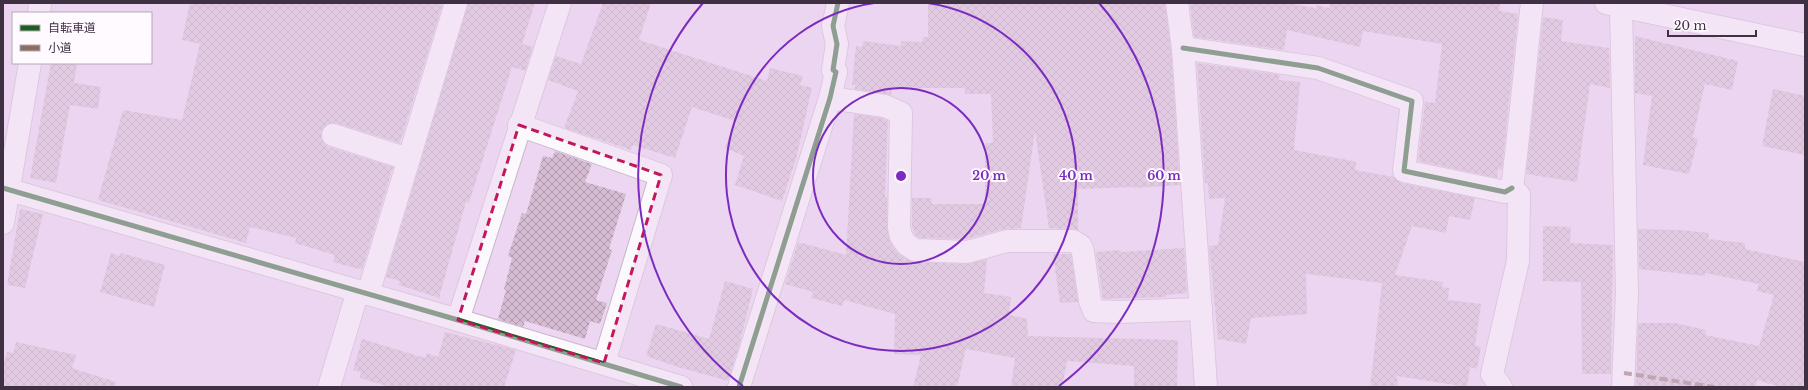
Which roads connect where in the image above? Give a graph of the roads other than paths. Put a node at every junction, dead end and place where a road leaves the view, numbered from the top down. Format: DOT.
graph roads {
  1 [pos="456,3"];
  2 [pos="560,3"];
  3 [pos="838,3"];
  4 [pos="1177,3"];
  5 [pos="1532,3"];
  6 [pos="1622,5"];
  7 [pos="1805,45"];
  8 [pos="1182,48"];
  9 [pos="30,64"];
  10 [pos="830,98"];
  11 [pos="519,125"];
  12 [pos="332,135"];
  13 [pos="408,159"];
  14 [pos="1512,188"];
  15 [pos="6,189"];
  16 [pos="3,223"];
  17 [pos="363,293"];
  18 [pos="1201,310"];
  19 [pos="458,320"];
  20 [pos="604,363"];
  21 [pos="329,387"];
  22 [pos="681,387"];
  23 [pos="739,387"];
  24 [pos="1206,387"];
  25 [pos="1501,387"];
  26 [pos="1622,387"];
  1 -- 13 [label="street"];
  2 -- 11 [label="street"];
  3 -- 10 [label="street"];
  4 -- 8 [label="street"];
  5 -- 14 [label="street"];
  6 -- 7 [label="street"];
  6 -- 26 [label="street"];
  8 -- 14 [label="street"];
  8 -- 18 [label="street"];
  9 -- 15 [label="street"];
  10 -- 18 [label="street"];
  10 -- 23 [label="street"];
  11 -- 19 [label="street"];
  11 -- 20 [label="street"];
  12 -- 13 [label="street"];
  13 -- 17 [label="street"];
  14 -- 25 [label="street"];
  15 -- 16 [label="street"];
  15 -- 17 [label="street"];
  17 -- 19 [label="street"];
  17 -- 21 [label="street"];
  18 -- 24 [label="street"];
  19 -- 20 [label="street"];
  20 -- 22 [label="street"];
}
